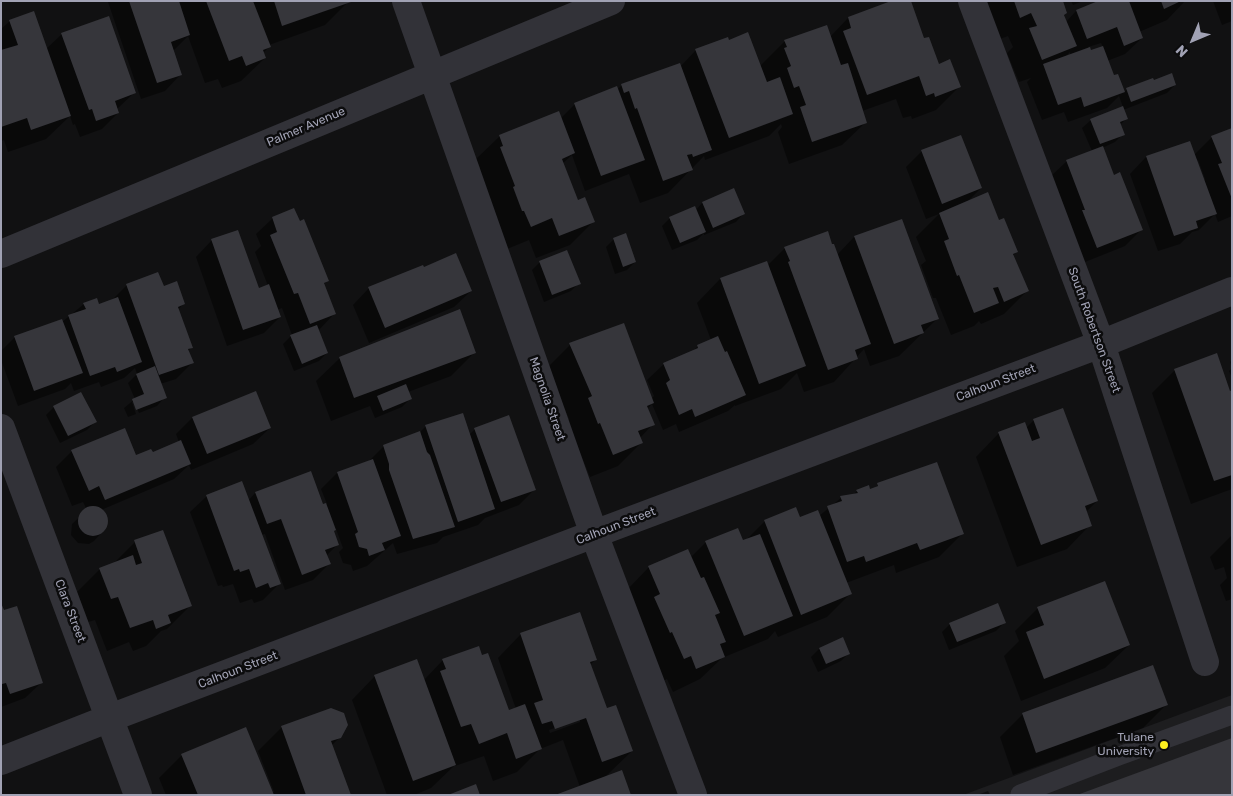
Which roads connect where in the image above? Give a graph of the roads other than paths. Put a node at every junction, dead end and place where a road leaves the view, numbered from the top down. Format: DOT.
graph roads {
  1 [pos="406,1"];
  2 [pos="611,1"];
  3 [pos="972,1"];
  4 [pos="432,74"];
  5 [pos="1,254"];
  6 [pos="1232,291"];
  7 [pos="1101,344"];
  8 [pos="1,428"];
  9 [pos="594,534"];
  10 [pos="1205,662"];
  11 [pos="1232,715"];
  12 [pos="110,718"];
  13 [pos="1,761"];
  14 [pos="1020,794"];
  15 [pos="138,795"];
  16 [pos="693,795"];
  1 -- 4 [label="street, Magnolia Street"];
  2 -- 4 [label="street, Palmer Avenue"];
  3 -- 7 [label="street, South Robertson Street"];
  4 -- 5 [label="street, Palmer Avenue"];
  4 -- 9 [label="street, Magnolia Street"];
  6 -- 7 [label="street, Calhoun Street"];
  7 -- 9 [label="street, Calhoun Street"];
  7 -- 10 [label="street, South Robertson Street"];
  8 -- 12 [label="street, Clara Street"];
  9 -- 12 [label="street, Calhoun Street"];
  9 -- 16 [label="street, Magnolia Street"];
  11 -- 14 [label="lane"];
  12 -- 13 [label="street, Calhoun Street"];
  12 -- 15 [label="street, Clara Street"];
}
